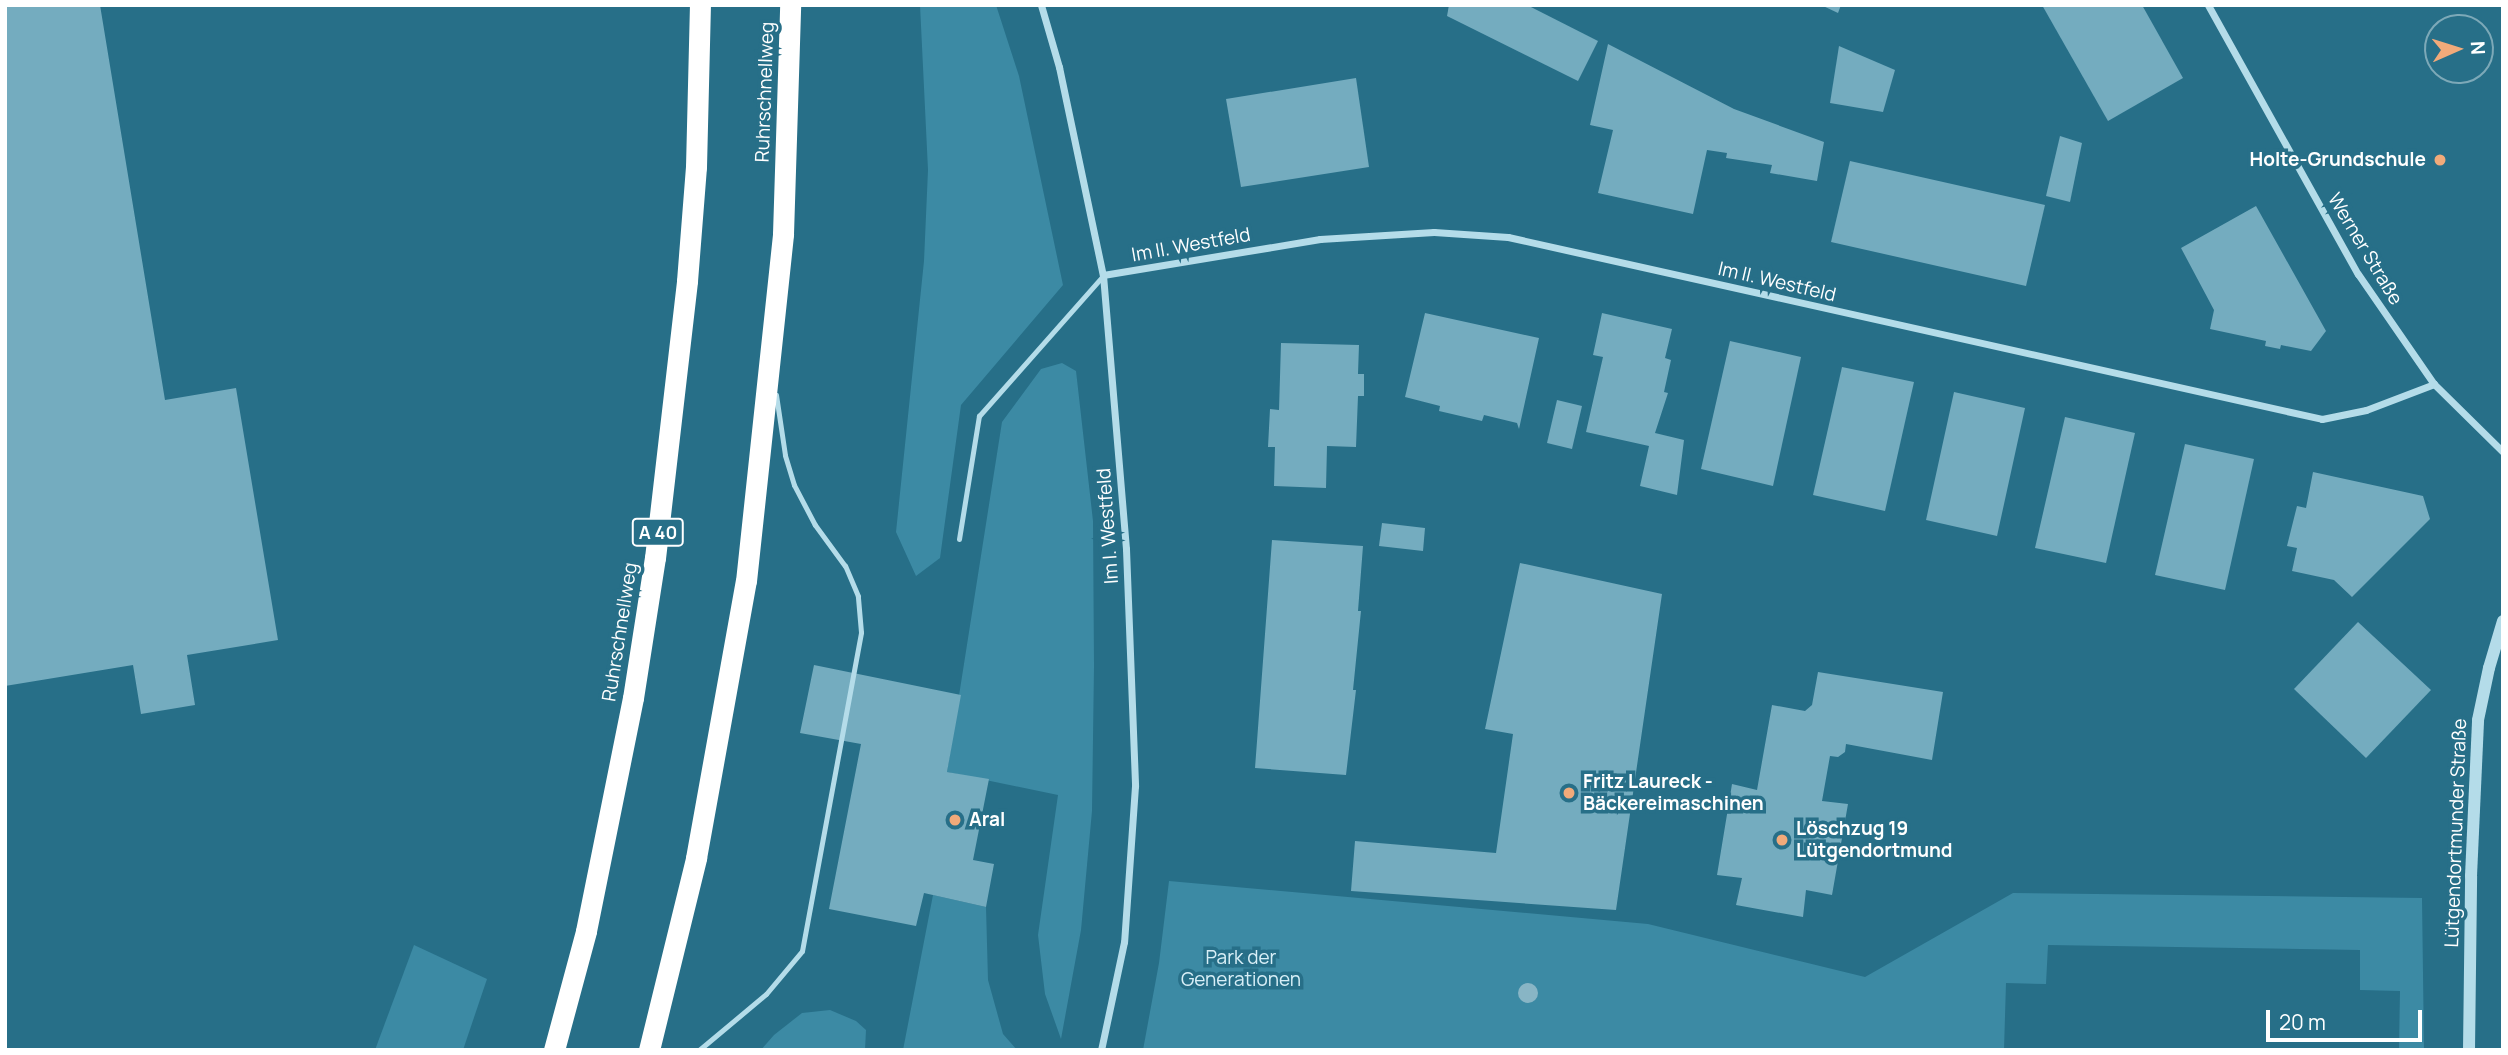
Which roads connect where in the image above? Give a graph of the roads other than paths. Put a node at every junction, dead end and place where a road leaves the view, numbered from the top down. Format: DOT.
graph roads {
  1 [pos="700,5"];
  2 [pos="790,5"];
  3 [pos="1041,5"];
  4 [pos="2208,5"];
  5 [pos="1103,275"];
  6 [pos="776,319"];
  7 [pos="2434,384"];
  8 [pos="2503,452"];
  9 [pos="959,539"];
  10 [pos="2503,621"];
  11 [pos="554,1050"];
  12 [pos="649,1050"];
  13 [pos="698,1050"];
  14 [pos="1101,1050"];
  15 [pos="2469,1050"];
  1 -- 11 [label="highway, Ruhrschnellweg / A 40"];
  2 -- 6 [label="highway, Ruhrschnellweg"];
  3 -- 5 [label="street, Im I. Westfeld"];
  4 -- 7 [label="street, Werner Straße"];
  5 -- 7 [label="street, Im II. Westfeld"];
  5 -- 9 [label="lane"];
  5 -- 14 [label="street, Im I. Westfeld"];
  6 -- 12 [label="highway, Ruhrschnellweg"];
  6 -- 13 [label="lane"];
  7 -- 8 [label="street, Werner Straße"];
  10 -- 15 [label="street, Lütgendortmunder Straße"];
}
